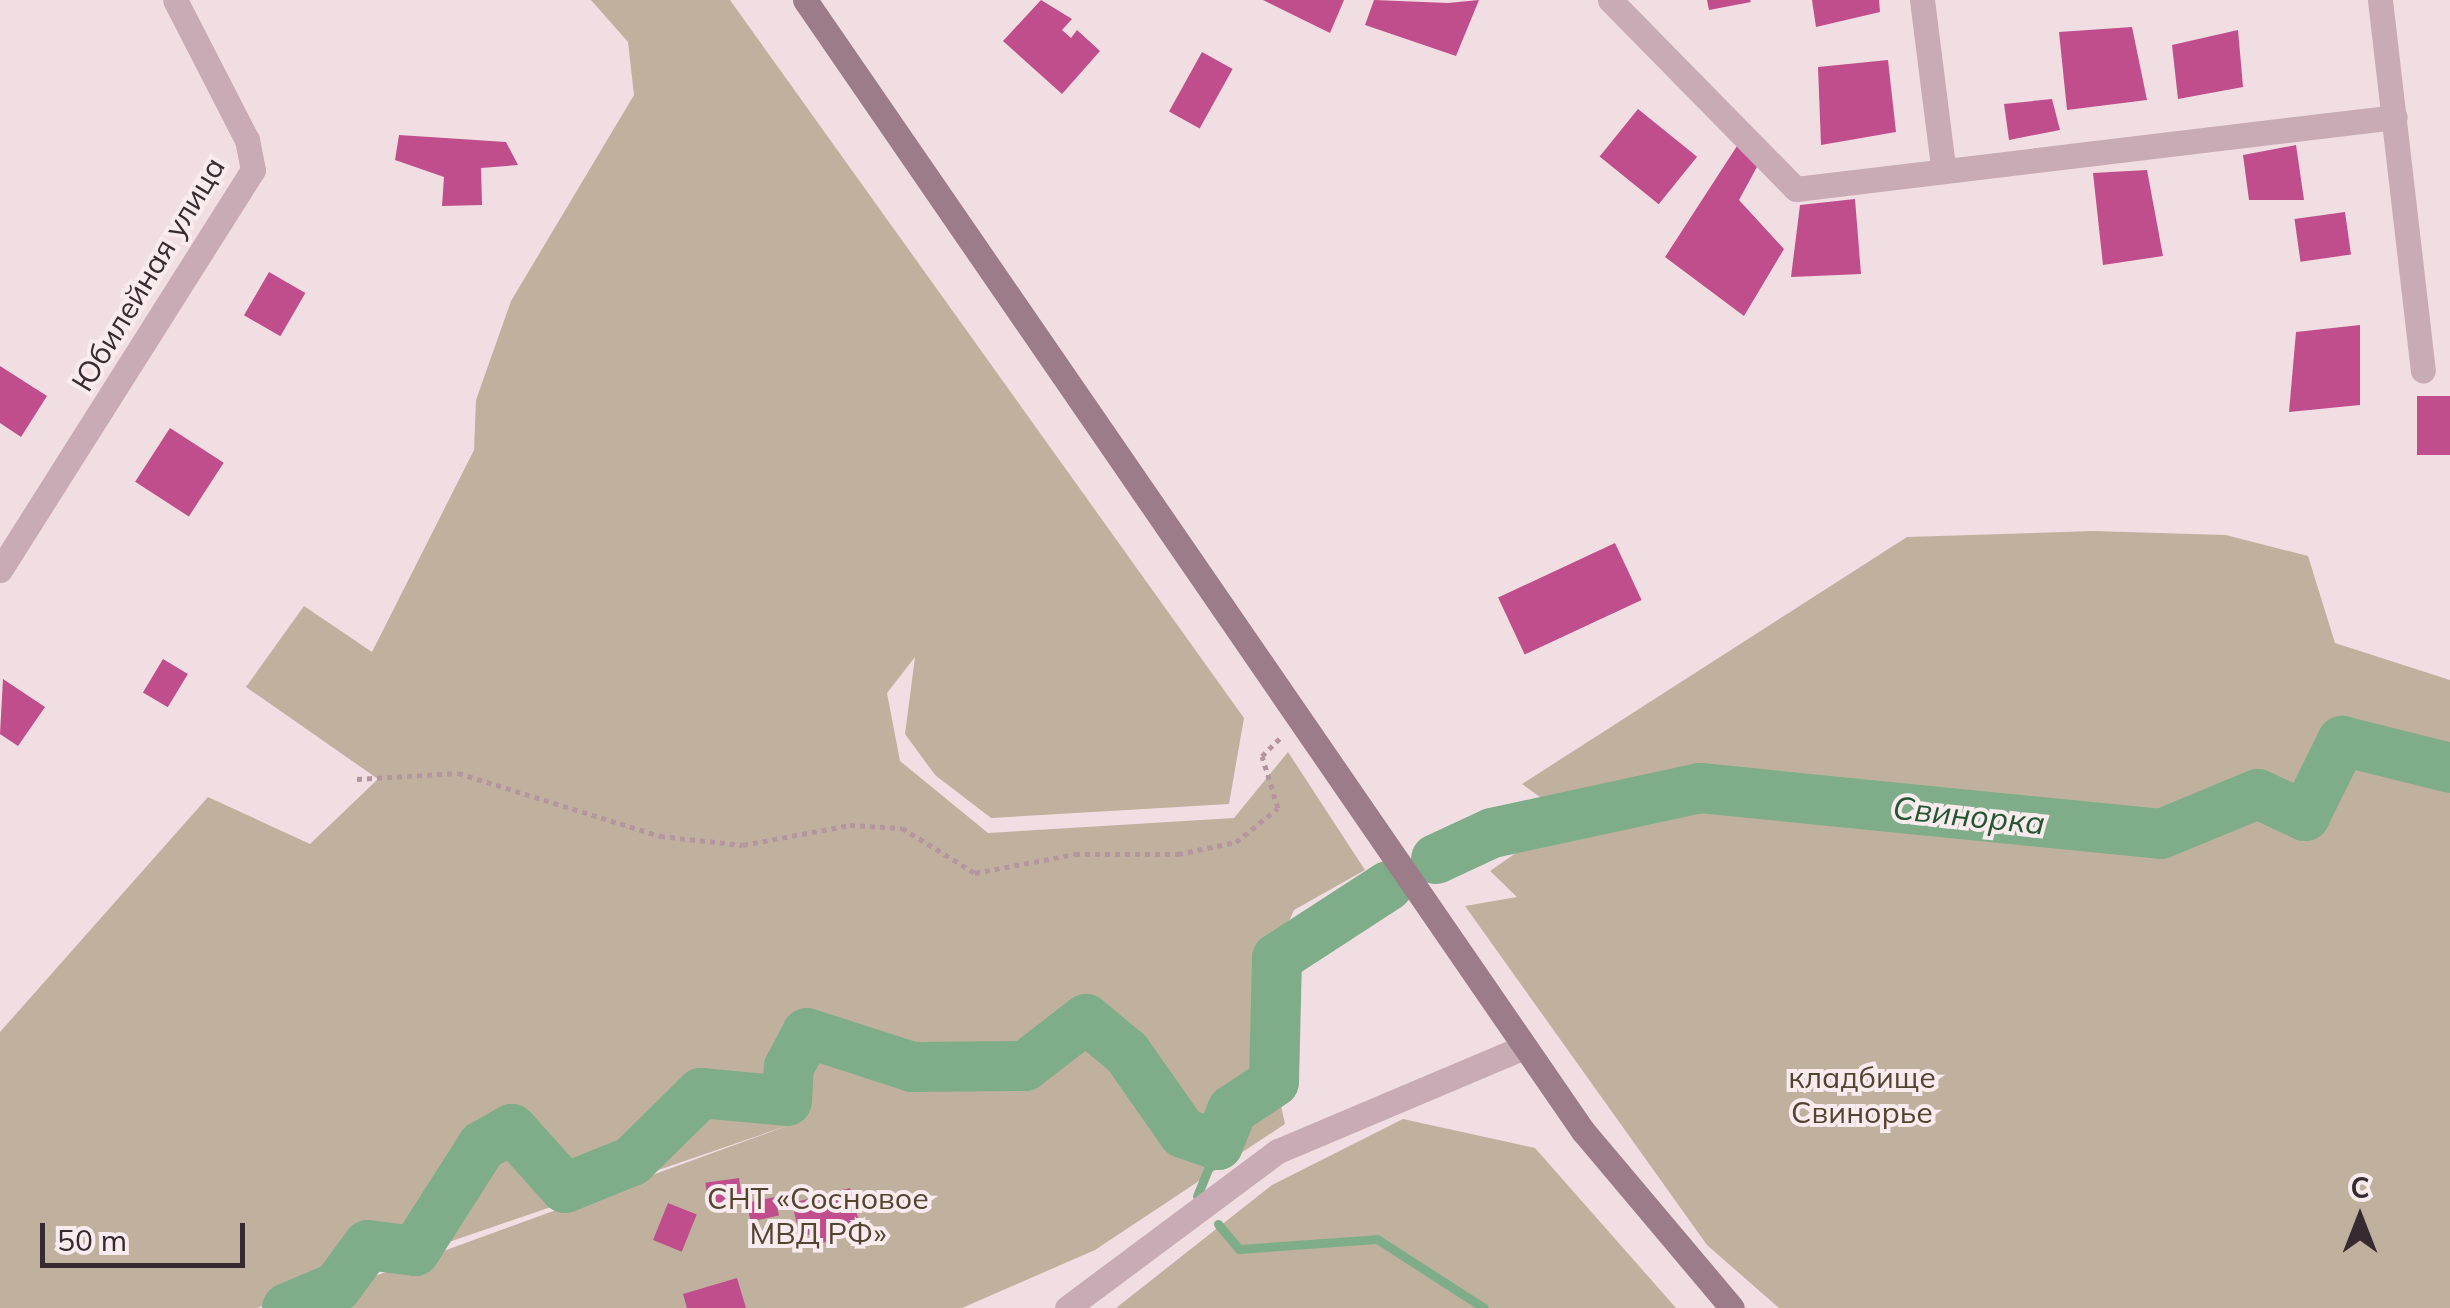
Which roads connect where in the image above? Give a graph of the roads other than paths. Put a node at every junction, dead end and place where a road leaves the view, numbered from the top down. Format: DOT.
graph roads {
  1 [pos="175,0"];
  2 [pos="804,0"];
  3 [pos="1610,0"];
  4 [pos="1922,0"];
  5 [pos="2380,0"];
  6 [pos="2394,117"];
  7 [pos="1942,166"];
  8 [pos="2423,370"];
  9 [pos="0,570"];
  10 [pos="1524,1047"];
  11 [pos="1067,1308"];
  12 [pos="1732,1308"];
  1 -- 9 [label="street, Юбилейная улица"];
  2 -- 10 [label="main road"];
  3 -- 7 [label="street"];
  4 -- 7 [label="street"];
  5 -- 6 [label="street"];
  6 -- 7 [label="street"];
  6 -- 8 [label="street"];
  10 -- 11 [label="street"];
  10 -- 12 [label="main road"];
}
